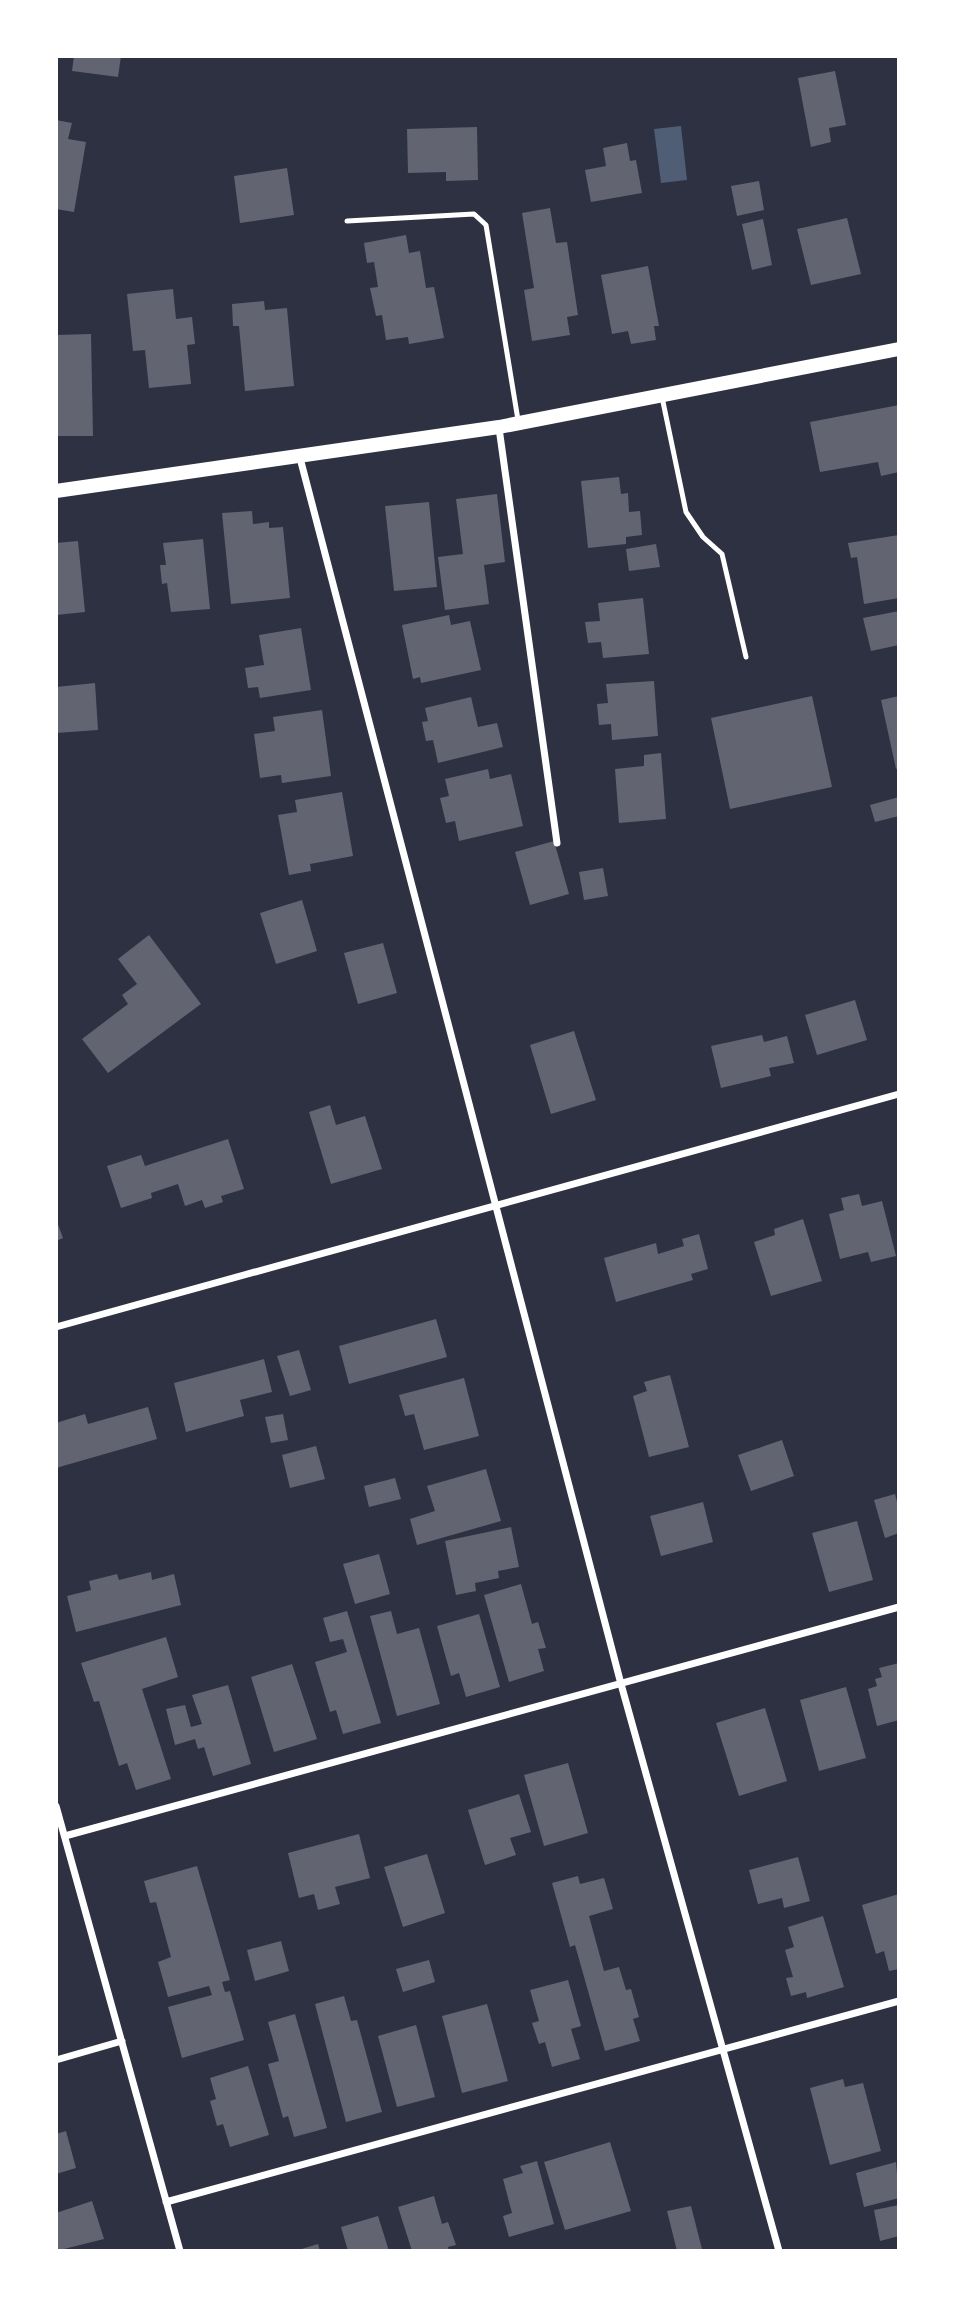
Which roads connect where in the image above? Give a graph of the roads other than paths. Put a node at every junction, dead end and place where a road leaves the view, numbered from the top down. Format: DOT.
graph roads {
  1 [pos="348,221"];
  2 [pos="899,349"];
  3 [pos="662,397"];
  4 [pos="518,424"];
  5 [pos="499,427"];
  6 [pos="300,458"];
  7 [pos="56,491"];
  8 [pos="746,657"];
  9 [pos="557,843"];
  10 [pos="899,1094"];
  11 [pos="494,1206"];
  12 [pos="56,1327"];
  13 [pos="899,1607"];
  14 [pos="621,1684"];
  15 [pos="56,1806"];
  16 [pos="65,1836"];
  17 [pos="899,2001"];
  18 [pos="122,2041"];
  19 [pos="722,2051"];
  20 [pos="56,2060"];
  21 [pos="166,2202"];
  22 [pos="180,2251"];
  23 [pos="779,2251"];
  1 -- 4 [label="lane"];
  2 -- 3 [label="main road"];
  3 -- 4 [label="main road"];
  3 -- 8 [label="lane"];
  4 -- 5 [label="main road"];
  5 -- 6 [label="main road"];
  5 -- 9 [label="street"];
  6 -- 7 [label="main road"];
  6 -- 11 [label="street"];
  10 -- 11 [label="street"];
  11 -- 12 [label="street"];
  11 -- 14 [label="street"];
  13 -- 14 [label="street"];
  14 -- 16 [label="street"];
  14 -- 19 [label="street"];
  15 -- 16 [label="street"];
  16 -- 18 [label="street"];
  17 -- 19 [label="street"];
  18 -- 20 [label="street"];
  18 -- 21 [label="street"];
  19 -- 21 [label="street"];
  19 -- 23 [label="street"];
  21 -- 22 [label="street"];
}
